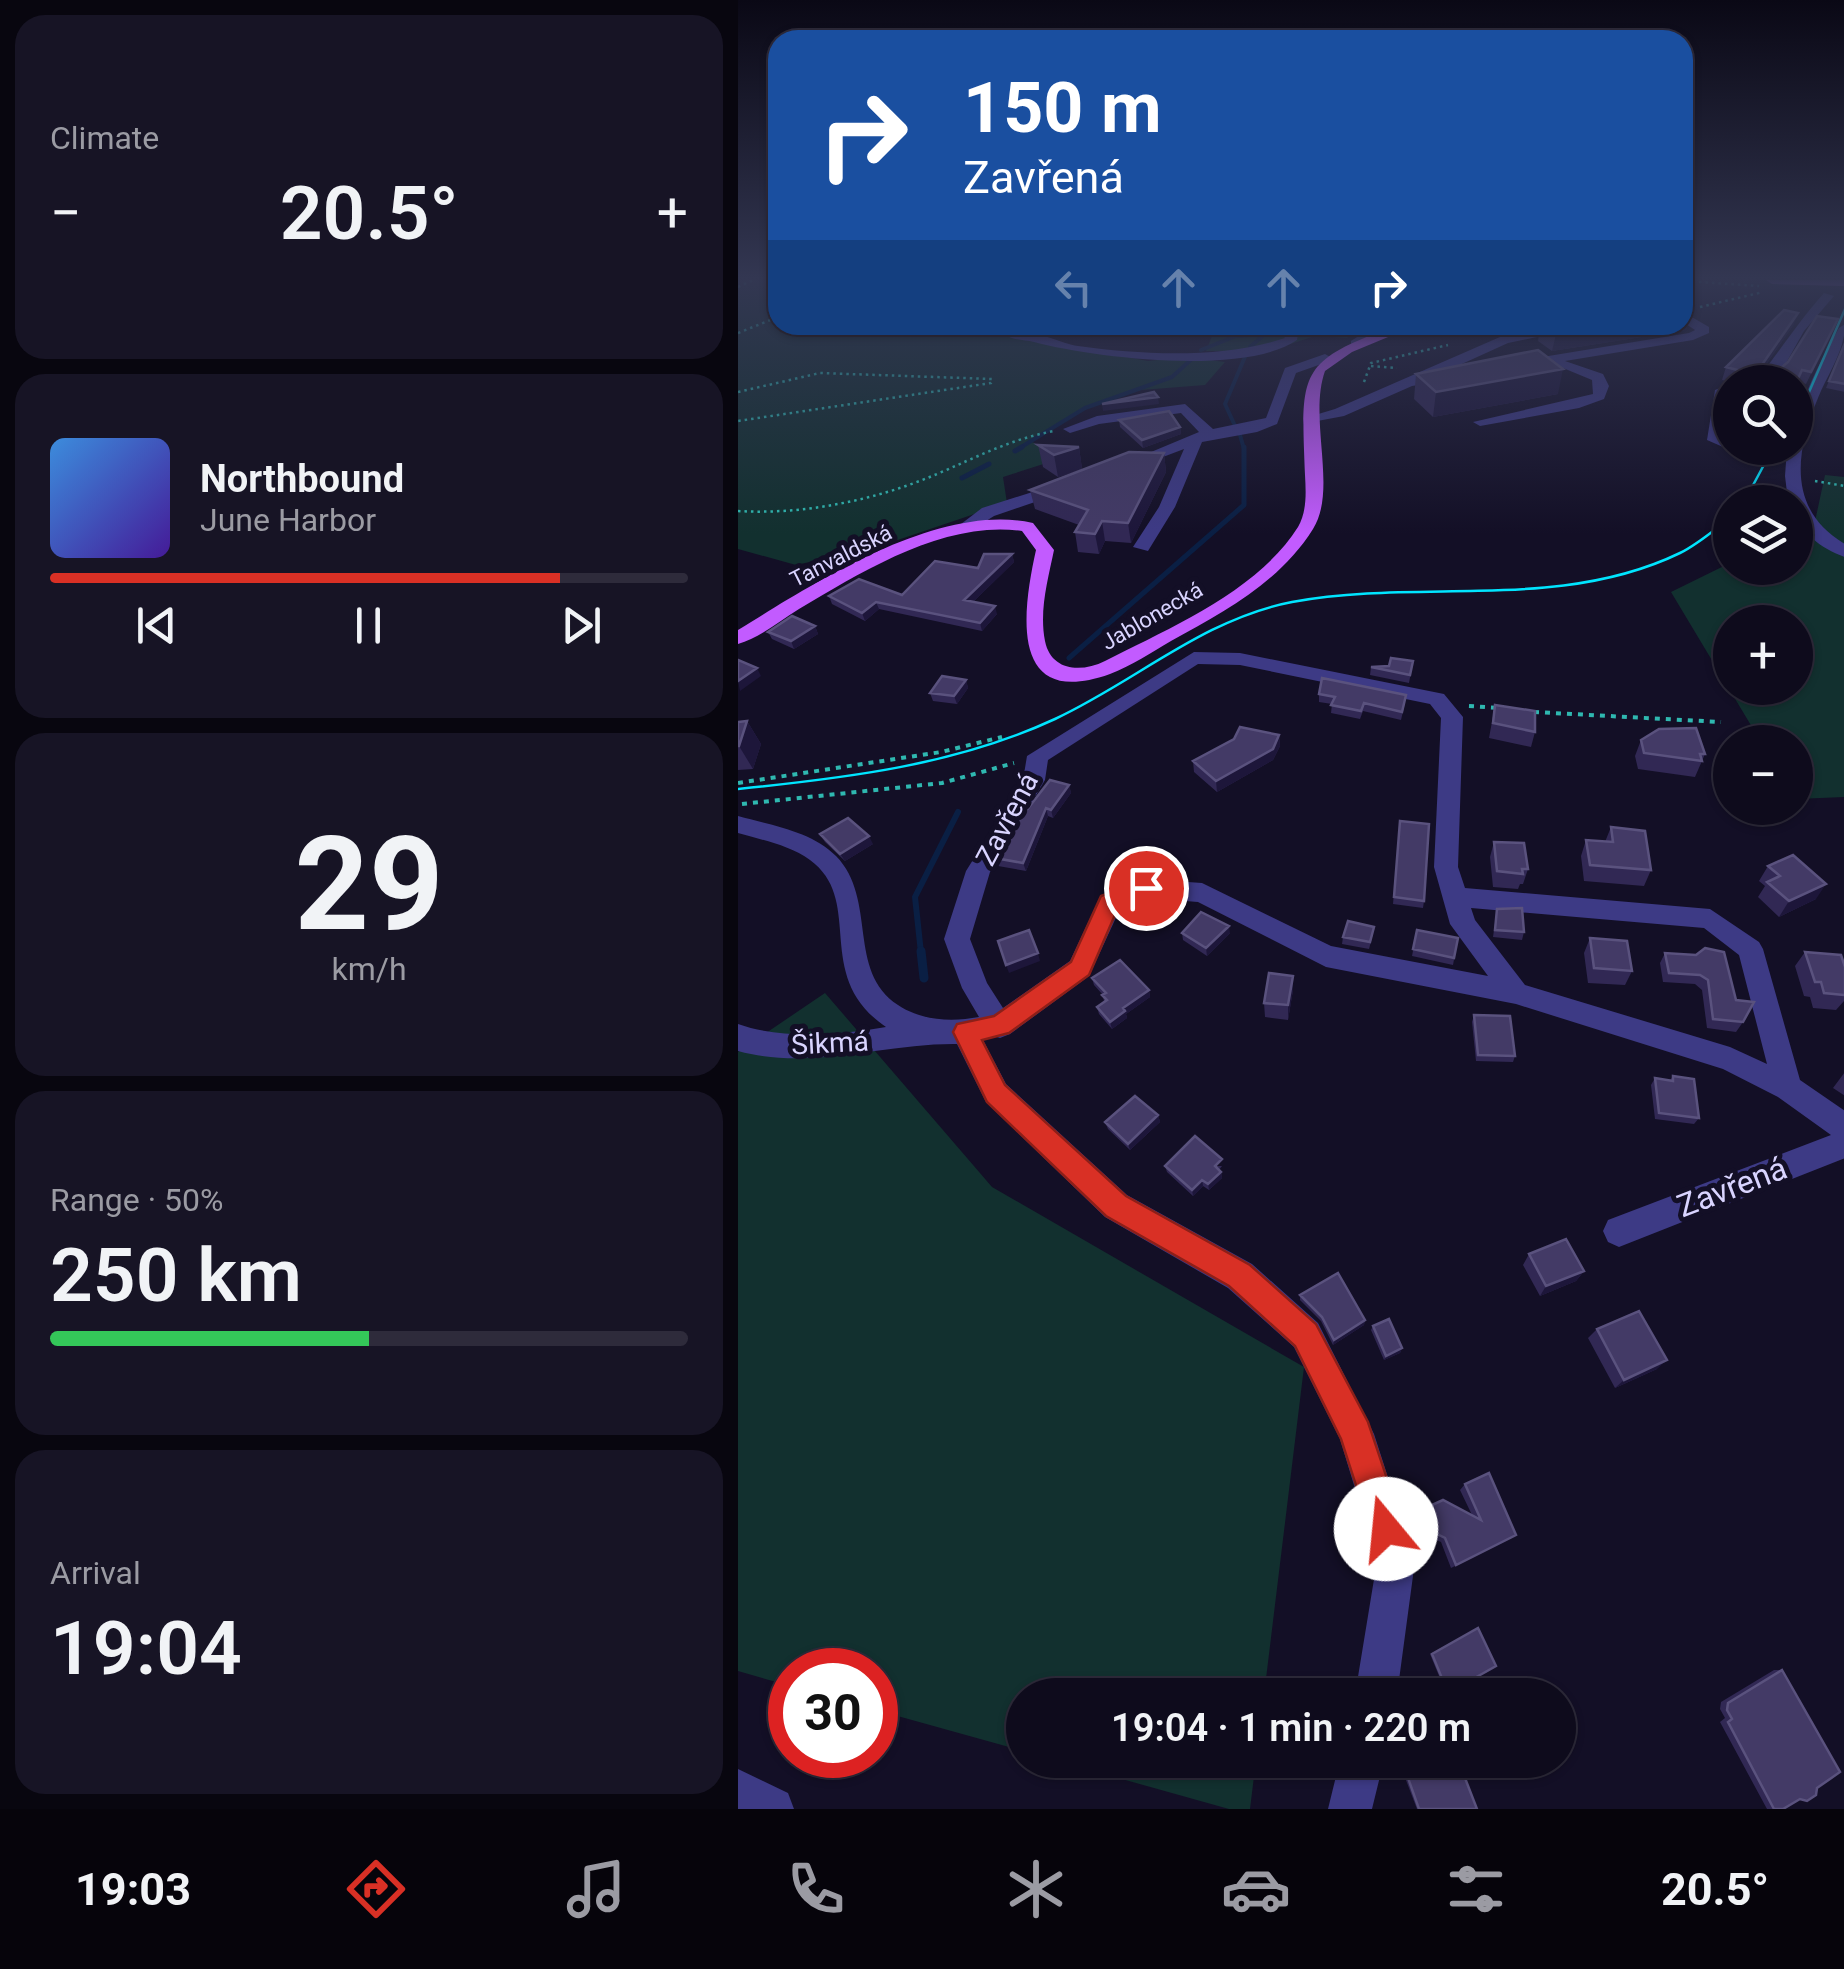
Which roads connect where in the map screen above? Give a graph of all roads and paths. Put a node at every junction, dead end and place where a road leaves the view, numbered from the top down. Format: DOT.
graph roads {
  1 [pos="1308,364"];
  2 [pos="1320,364"];
  3 [pos="1372,364"];
  4 [pos="1436,364"];
  5 [pos="1517,364"];
  6 [pos="1560,364"];
  7 [pos="1827,364"];
  8 [pos="1368,366"];
  9 [pos="1508,366"];
  10 [pos="1472,372"];
  11 [pos="1400,377"];
  12 [pos="738,392"];
  13 [pos="1375,396"];
  14 [pos="1185,408"];
  15 [pos="1092,410"];
  16 [pos="1312,418"];
  17 [pos="738,421"];
  18 [pos="1480,422"];
  19 [pos="1070,429"];
  20 [pos="1202,436"];
  21 [pos="1109,472"];
  22 [pos="1792,474"];
  23 [pos="1074,483"];
  24 [pos="1844,486"];
  25 [pos="738,511"];
  26 [pos="969,524"];
  27 [pos="1142,547"];
  28 [pos="1844,552"];
  29 [pos="738,638"];
  30 [pos="1444,704"];
  31 [pos="1512,710"];
  32 [pos="1530,711"];
  33 [pos="1721,722"];
  34 [pos="1002,737"];
  35 [pos="1038,756"];
  36 [pos="738,783"];
  37 [pos="738,805"];
  38 [pos="738,824"];
  39 [pos="1454,897"];
  40 [pos="1516,994"];
  41 [pos="1000,1026"];
  42 [pos="923,1031"];
  43 [pos="966,1032"];
  44 [pos="738,1036"];
  45 [pos="1788,1088"];
  46 [pos="1844,1128"];
  47 [pos="1844,1144"];
  48 [pos="1619,1231"];
  49 [pos="1379,1678"];
  50 [pos="1358,1778"];
  51 [pos="1350,1809"];
  1 -- 20 [label="street"];
  2 -- 16 [label="main road, Jablonecká"];
  3 -- 8 [label="path"];
  4 -- 11 [label="street"];
  5 -- 9 [label="street"];
  6 -- 18 [label="street"];
  7 -- 22 [label="street"];
  8 -- 11 [label="path"];
  8 -- 13 [label="path"];
  10 -- 11 [label="street"];
  11 -- 13 [label="street"];
  12 -- 17 [label="path"];
  13 -- 16 [label="street"];
  14 -- 15 [label="street"];
  14 -- 19 [label="street"];
  14 -- 20 [label="street"];
  16 -- 26 [label="main road, Jablonecká"];
  19 -- 25 [label="path"];
  20 -- 21 [label="street"];
  20 -- 27 [label="street"];
  22 -- 24 [label="path"];
  22 -- 28 [label="street"];
  23 -- 26 [label="street"];
  26 -- 29 [label="main road, Tanvaldská"];
  30 -- 31 [label="path"];
  30 -- 35 [label="street, Zavřená"];
  30 -- 39 [label="street"];
  32 -- 33 [label="path"];
  34 -- 36 [label="path"];
  35 -- 37 [label="path"];
  35 -- 41 [label="street, Zavřená"];
  38 -- 42 [label="street"];
  39 -- 40 [label="street"];
  39 -- 45 [label="street"];
  40 -- 41 [label="street"];
  40 -- 45 [label="street"];
  41 -- 43 [label="street"];
  42 -- 43 [label="street"];
  42 -- 44 [label="street, Šikmá"];
  43 -- 49 [label="street"];
  45 -- 46 [label="street"];
  47 -- 48 [label="street, Zavřená"];
  50 -- 51 [label="street"];
}
